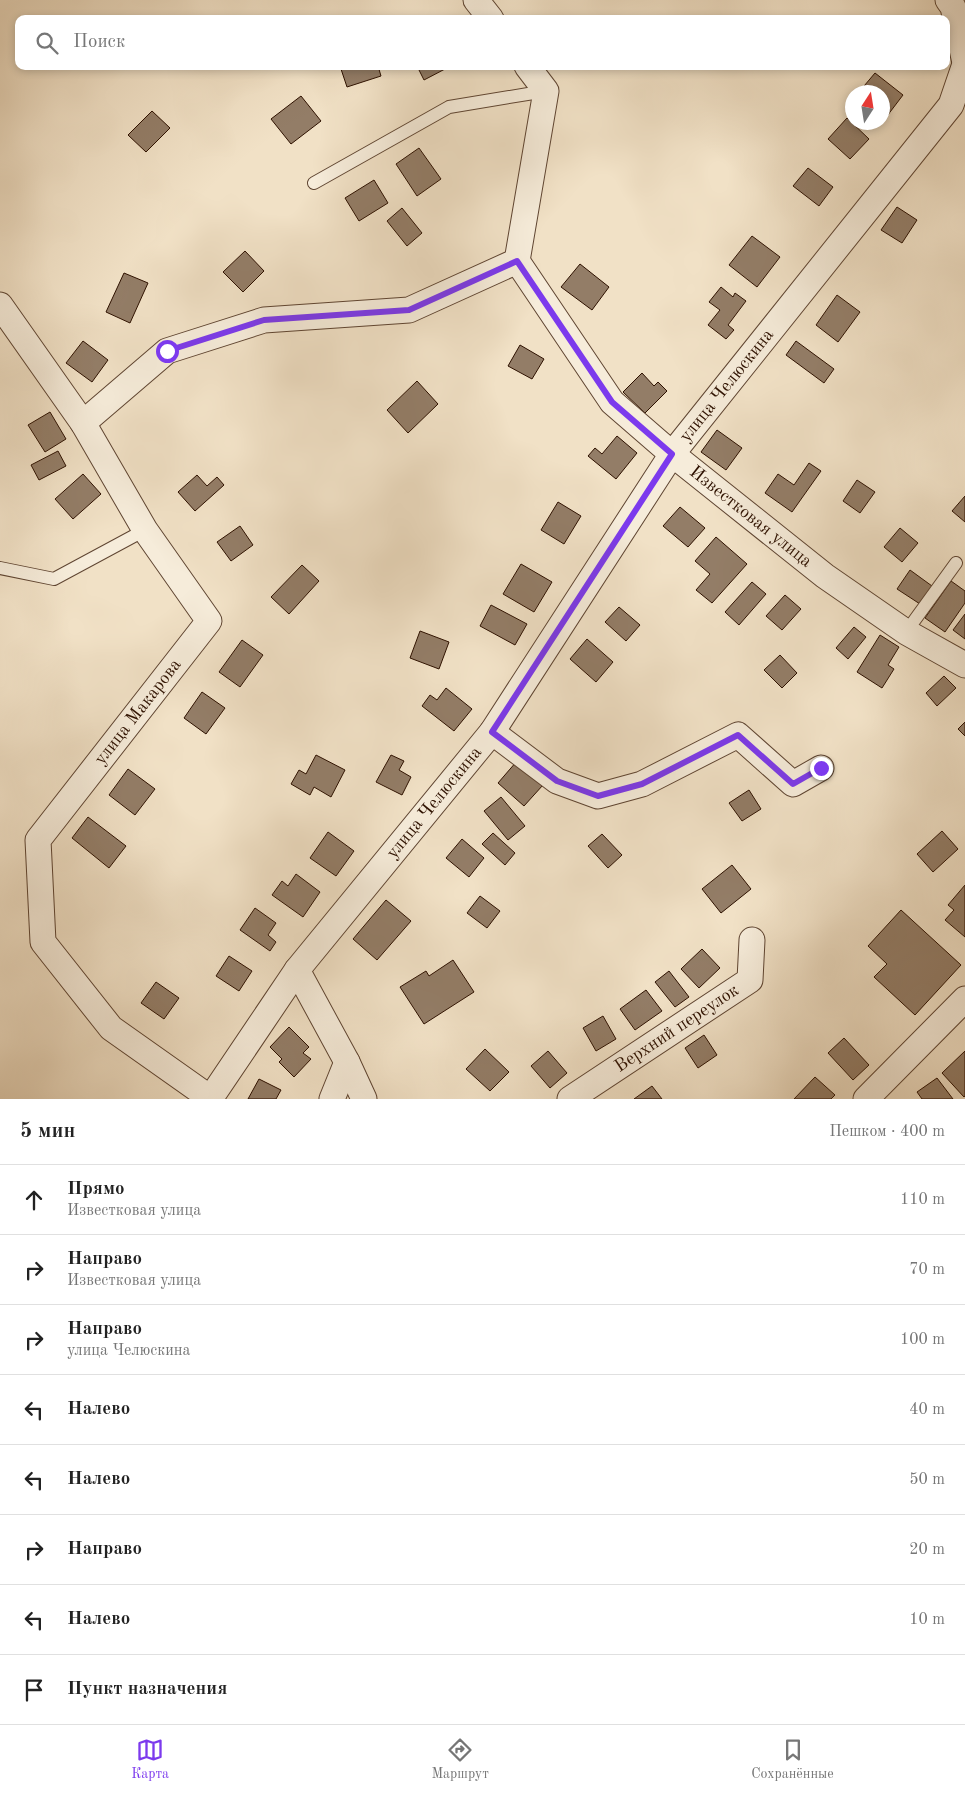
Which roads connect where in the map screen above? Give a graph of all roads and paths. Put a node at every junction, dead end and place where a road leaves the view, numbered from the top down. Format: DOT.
graph roads {
  1 [pos="476,0"];
  2 [pos="948,0"];
  3 [pos="488,15"];
  4 [pos="965,64"];
  5 [pos="530,70"];
  6 [pos="546,91"];
  7 [pos="958,112"];
  8 [pos="314,183"];
  9 [pos="517,261"];
  10 [pos="0,305"];
  11 [pos="83,423"];
  12 [pos="672,454"];
  13 [pos="145,530"];
  14 [pos="956,563"];
  15 [pos="0,568"];
  16 [pos="906,632"];
  17 [pos="965,665"];
  18 [pos="492,732"];
  19 [pos="821,768"];
  20 [pos="752,940"];
  21 [pos="297,970"];
  22 [pos="965,999"];
  23 [pos="347,1062"];
  24 [pos="210,1099"];
  25 [pos="332,1099"];
  26 [pos="364,1099"];
  27 [pos="570,1099"];
  28 [pos="866,1099"];
  1 -- 3 [label="street"];
  2 -- 4 [label="street"];
  4 -- 7 [label="street, улица Челюскина"];
  5 -- 6 [label="street"];
  6 -- 8 [label="lane"];
  6 -- 9 [label="street"];
  7 -- 12 [label="street, улица Челюскина"];
  9 -- 11 [label="street"];
  9 -- 12 [label="street, Известковая улица"];
  10 -- 11 [label="street, улица Макарова"];
  11 -- 13 [label="street, улица Макарова"];
  12 -- 16 [label="street, Известковая улица"];
  12 -- 18 [label="street, улица Челюскина"];
  13 -- 15 [label="lane"];
  13 -- 24 [label="street, улица Макарова"];
  14 -- 16 [label="lane"];
  16 -- 17 [label="street, Известковая улица"];
  18 -- 19 [label="street"];
  18 -- 21 [label="street, улица Челюскина"];
  20 -- 27 [label="street, Верхний переулок"];
  21 -- 23 [label="street"];
  21 -- 24 [label="street, улица Челюскина"];
  22 -- 28 [label="street"];
  23 -- 25 [label="street"];
  23 -- 26 [label="street"];
}
